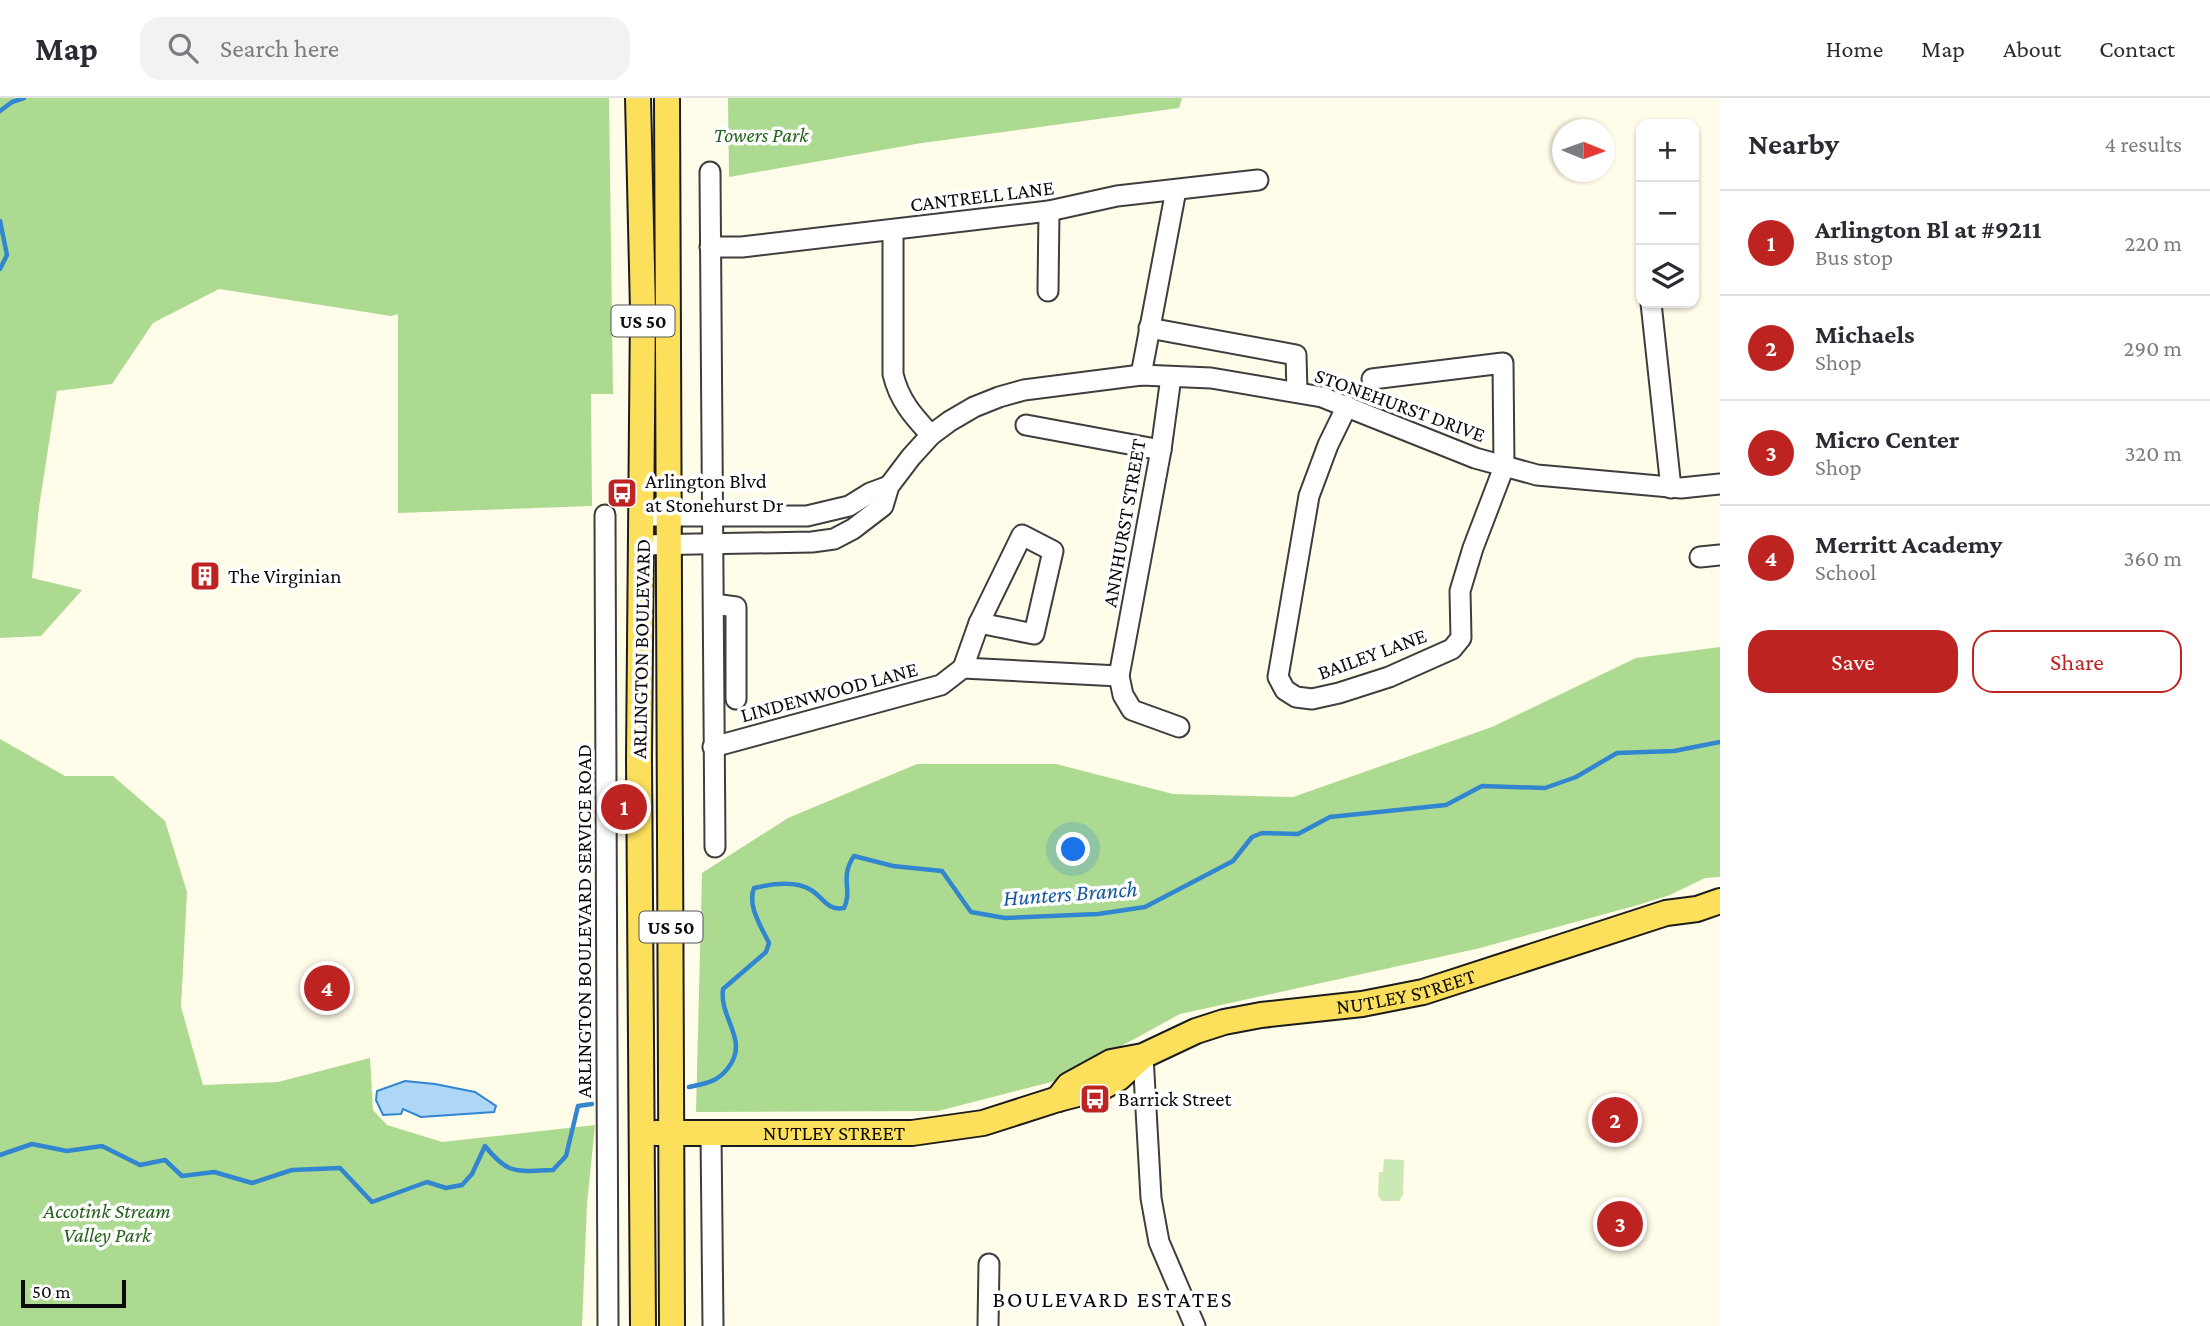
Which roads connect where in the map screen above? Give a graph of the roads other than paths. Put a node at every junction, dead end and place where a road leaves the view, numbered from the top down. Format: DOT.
graph roads {
  1 [pos="638,98"];
  2 [pos="667,98"];
  3 [pos="710,172"];
  4 [pos="1258,180"];
  5 [pos="1176,190"];
  6 [pos="1049,211"];
  7 [pos="892,230"];
  8 [pos="710,247"];
  9 [pos="1048,291"];
  10 [pos="1652,308"];
  11 [pos="1149,328"];
  12 [pos="1141,375"];
  13 [pos="1171,377"];
  14 [pos="1372,379"];
  15 [pos="1297,392"];
  16 [pos="1347,406"];
  17 [pos="1026,425"];
  18 [pos="931,435"];
  19 [pos="1161,450"];
  20 [pos="1504,467"];
  21 [pos="1720,484"];
  22 [pos="889,486"];
  23 [pos="1671,488"];
  24 [pos="605,515"];
  25 [pos="714,515"];
  26 [pos="642,516"];
  27 [pos="669,516"];
  28 [pos="714,544"];
  29 [pos="642,545"];
  30 [pos="669,545"];
  31 [pos="1720,555"];
  32 [pos="1700,557"];
  33 [pos="714,604"];
  34 [pos="979,623"];
  35 [pos="963,668"];
  36 [pos="1119,676"];
  37 [pos="736,699"];
  38 [pos="1179,727"];
  39 [pos="713,747"];
  40 [pos="715,847"];
  41 [pos="1720,887"];
  42 [pos="1720,901"];
  43 [pos="1666,913"];
  44 [pos="1143,1056"];
  45 [pos="641,1133"];
  46 [pos="671,1133"];
  47 [pos="711,1133"];
  48 [pos="607,1134"];
  49 [pos="989,1264"];
  50 [pos="608,1326"];
  51 [pos="643,1326"];
  52 [pos="672,1326"];
  53 [pos="713,1326"];
  54 [pos="988,1326"];
  55 [pos="1195,1326"];
  1 -- 26 [label="main road, ARLINGTON BOULEVARD / US 50"];
  2 -- 27 [label="main road, ARLINGTON BOULEVARD / US 50"];
  3 -- 8 [label="street"];
  4 -- 5 [label="street, CANTRELL LANE"];
  5 -- 6 [label="street, CANTRELL LANE"];
  5 -- 11 [label="street"];
  6 -- 7 [label="street, CANTRELL LANE"];
  6 -- 9 [label="street"];
  7 -- 8 [label="street, CANTRELL LANE"];
  7 -- 18 [label="street"];
  8 -- 25 [label="street"];
  10 -- 23 [label="street"];
  11 -- 12 [label="street"];
  11 -- 15 [label="street"];
  12 -- 13 [label="street, STONEHURST DRIVE"];
  12 -- 18 [label="street, STONEHURST DRIVE"];
  13 -- 15 [label="street, STONEHURST DRIVE"];
  13 -- 19 [label="street, ANNHURST STREET"];
  14 -- 20 [label="street"];
  15 -- 16 [label="street, STONEHURST DRIVE"];
  16 -- 20 [label="street, STONEHURST DRIVE"];
  16 -- 20 [label="street, BAILEY LANE"];
  17 -- 19 [label="street"];
  18 -- 22 [label="street, STONEHURST DRIVE"];
  19 -- 36 [label="street, ANNHURST STREET"];
  20 -- 23 [label="street, STONEHURST DRIVE"];
  21 -- 23 [label="street, STONEHURST DRIVE"];
  22 -- 25 [label="street, STONEHURST DRIVE"];
  22 -- 28 [label="street, STONEHURST DRIVE"];
  24 -- 48 [label="street, ARLINGTON BOULEVARD SERVICE ROAD"];
  25 -- 27 [label="street, STONEHURST DRIVE"];
  25 -- 28 [label="street"];
  26 -- 27 [label="street, STONEHURST DRIVE"];
  26 -- 29 [label="main road, ARLINGTON BOULEVARD / US 50"];
  27 -- 30 [label="main road, ARLINGTON BOULEVARD / US 50"];
  28 -- 30 [label="street, STONEHURST DRIVE"];
  28 -- 33 [label="street"];
  29 -- 30 [label="street, STONEHURST DRIVE"];
  29 -- 45 [label="main road, ARLINGTON BOULEVARD / US 50"];
  30 -- 46 [label="main road, ARLINGTON BOULEVARD / US 50"];
  31 -- 32 [label="street"];
  33 -- 37 [label="street"];
  33 -- 39 [label="street"];
  34 -- 34 [label="street"];
  34 -- 35 [label="street"];
  35 -- 36 [label="street"];
  35 -- 39 [label="street, LINDENWOOD LANE"];
  36 -- 38 [label="street"];
  39 -- 40 [label="street"];
  41 -- 43 [label="main road, NUTLEY STREET"];
  42 -- 43 [label="main road, NUTLEY STREET"];
  43 -- 44 [label="main road, NUTLEY STREET"];
  44 -- 47 [label="main road, NUTLEY STREET"];
  44 -- 55 [label="street"];
  45 -- 46 [label="main road, NUTLEY STREET"];
  45 -- 48 [label="street, NUTLEY STREET"];
  45 -- 51 [label="main road, ARLINGTON BOULEVARD / US 50"];
  46 -- 47 [label="main road, NUTLEY STREET"];
  46 -- 52 [label="main road, ARLINGTON BOULEVARD / US 50"];
  47 -- 53 [label="street"];
  48 -- 50 [label="street, ARLINGTON BOULEVARD SERVICE ROAD"];
  49 -- 54 [label="street"];
}
